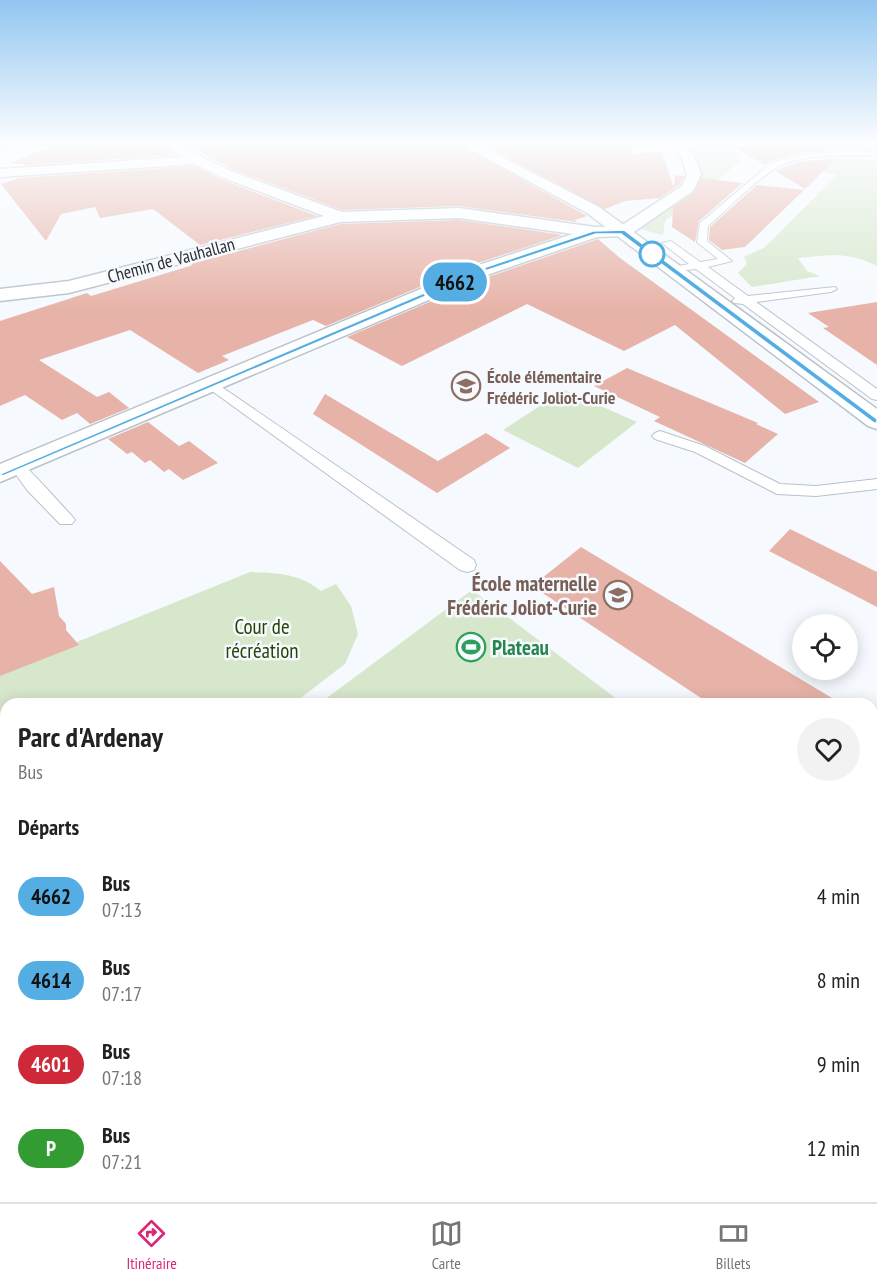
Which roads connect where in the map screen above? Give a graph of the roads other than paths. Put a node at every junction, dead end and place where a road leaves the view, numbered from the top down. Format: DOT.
graph roads {
  1 [pos="290,198"];
  2 [pos="572,198"];
  3 [pos="674,198"];
  4 [pos="735,198"];
  5 [pos="340,217"];
  6 [pos="595,232"];
  7 [pos="622,232"];
  8 [pos="667,243"];
  9 [pos="698,266"];
  10 [pos="672,270"];
  11 [pos="831,289"];
  12 [pos="0,295"];
  13 [pos="743,300"];
  14 [pos="718,304"];
  15 [pos="213,385"];
  16 [pos="877,396"];
  17 [pos="877,421"];
  18 [pos="660,436"];
  19 [pos="9,470"];
  20 [pos="877,484"];
  21 [pos="66,520"];
  22 [pos="467,565"];
  1 -- 5 [label="street"];
  2 -- 7 [label="street"];
  3 -- 7 [label="street"];
  4 -- 9 [label="lane"];
  5 -- 6 [label="street"];
  5 -- 12 [label="street, Chemin de Vauhallan"];
  6 -- 7 [label="street"];
  6 -- 15 [label="street"];
  7 -- 10 [label="street"];
  8 -- 9 [label="lane"];
  9 -- 10 [label="lane"];
  9 -- 13 [label="lane"];
  10 -- 14 [label="street"];
  11 -- 13 [label="lane"];
  13 -- 14 [label="lane"];
  13 -- 16 [label="lane"];
  14 -- 17 [label="street"];
  15 -- 19 [label="street"];
  15 -- 22 [label="lane"];
  18 -- 20 [label="lane"];
  19 -- 21 [label="lane"];
}
